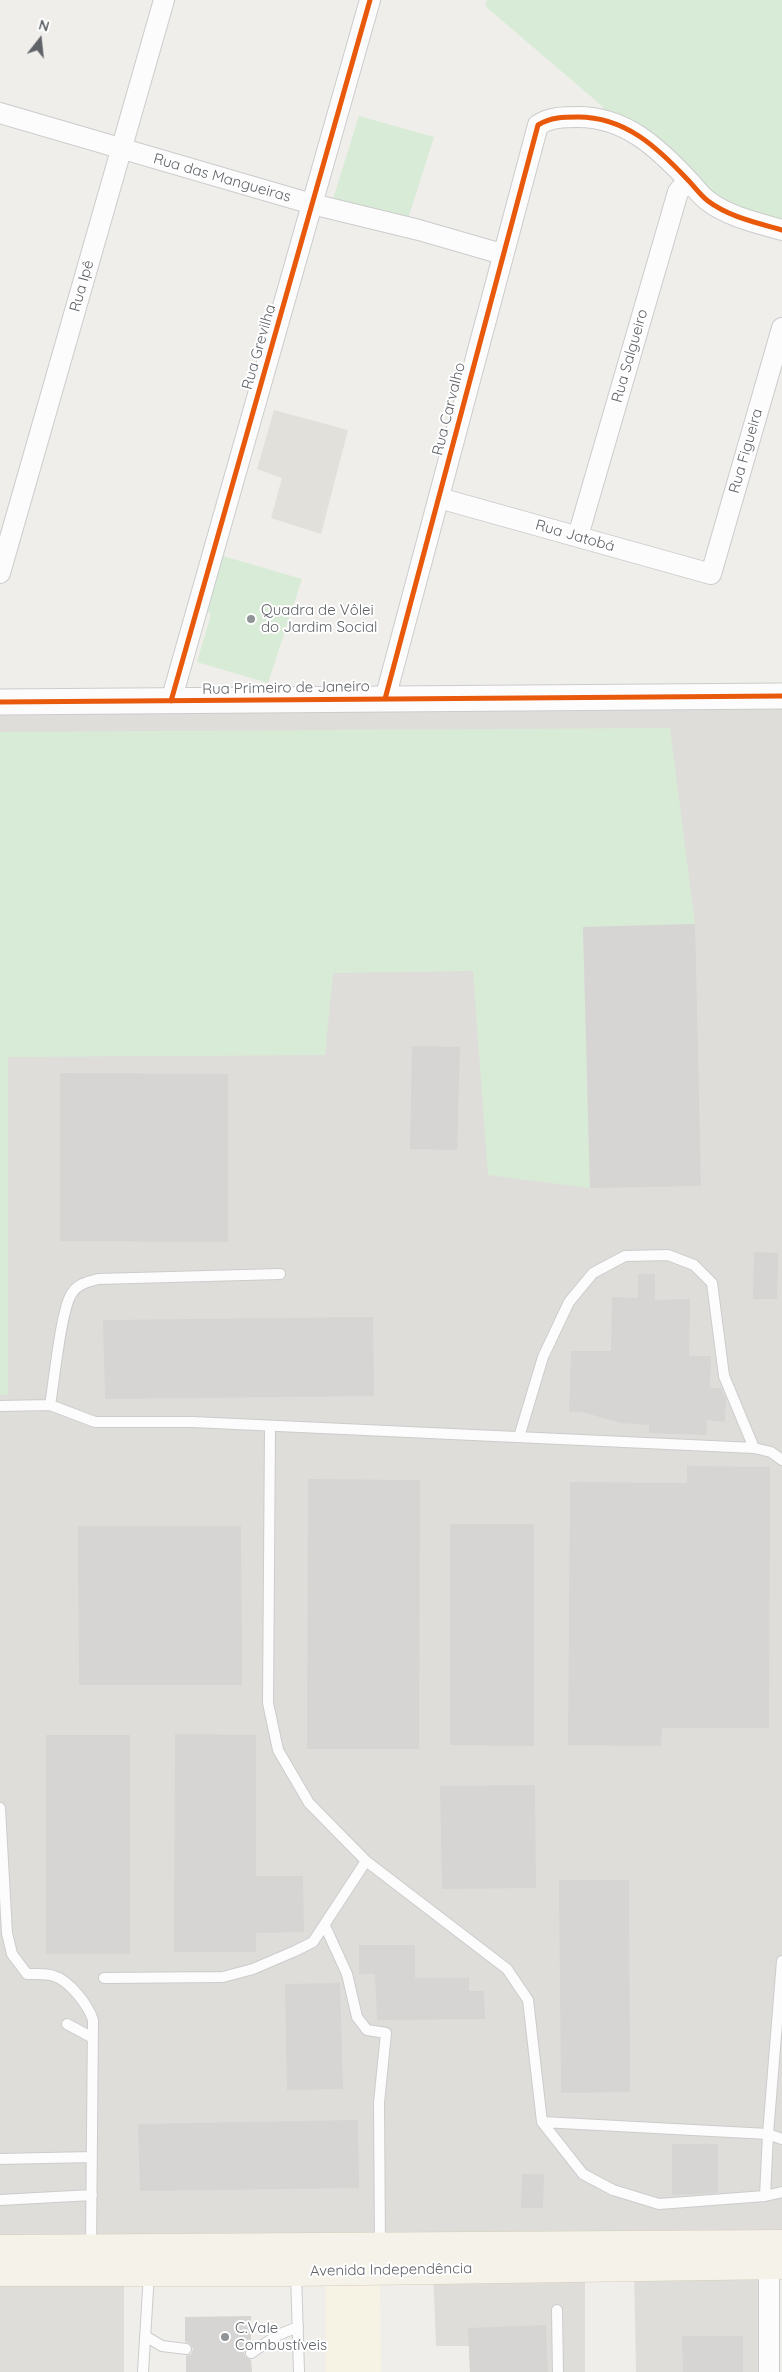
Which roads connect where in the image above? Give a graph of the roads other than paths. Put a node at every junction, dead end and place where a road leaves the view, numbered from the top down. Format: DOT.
graph roads {
  1 [pos="164,0"];
  2 [pos="370,0"];
  3 [pos="0,113"];
  4 [pos="121,148"];
  5 [pos="688,180"];
  6 [pos="312,204"];
  7 [pos="782,230"];
  8 [pos="502,254"];
  9 [pos="782,328"];
  10 [pos="440,498"];
  11 [pos="578,536"];
  12 [pos="0,573"];
  13 [pos="711,574"];
  14 [pos="782,696"];
  15 [pos="385,699"];
  16 [pos="171,701"];
  17 [pos="0,702"];
  18 [pos="280,1274"];
  19 [pos="50,1405"];
  20 [pos="0,1406"];
  21 [pos="270,1427"];
  22 [pos="519,1438"];
  23 [pos="754,1448"];
  24 [pos="782,1460"];
  25 [pos="0,1808"];
  26 [pos="366,1861"];
  27 [pos="325,1926"];
  28 [pos="782,1961"];
  29 [pos="104,1978"];
  30 [pos="67,2024"];
  31 [pos="93,2038"];
  32 [pos="542,2122"];
  33 [pos="768,2134"];
  34 [pos="782,2140"];
  35 [pos="92,2157"];
  36 [pos="0,2159"];
  37 [pos="782,2192"];
  38 [pos="92,2195"];
  39 [pos="765,2196"];
  40 [pos="0,2200"];
  41 [pos="0,2250"];
  42 [pos="775,2255"];
  43 [pos="380,2258"];
  44 [pos="149,2259"];
  45 [pos="91,2260"];
  46 [pos="296,2260"];
  47 [pos="0,2272"];
  48 [pos="557,2310"];
  49 [pos="298,2327"];
  50 [pos="145,2336"];
  51 [pos="186,2349"];
  52 [pos="251,2353"];
  53 [pos="143,2372"];
  54 [pos="299,2372"];
  55 [pos="558,2372"];
  56 [pos="770,2372"];
  1 -- 4 [label="street, Rua Ipê"];
  2 -- 6 [label="street, Rua Grevilha"];
  3 -- 4 [label="street, Rua das Mangueiras"];
  4 -- 6 [label="street, Rua das Mangueiras"];
  4 -- 12 [label="street, Rua Ipê"];
  5 -- 7 [label="street"];
  5 -- 8 [label="street, Rua Carvalho"];
  5 -- 11 [label="street, Rua Salgueiro"];
  6 -- 8 [label="street, Rua das Mangueiras"];
  6 -- 16 [label="street, Rua Grevilha"];
  8 -- 10 [label="street, Rua Carvalho"];
  9 -- 13 [label="street, Rua Figueira"];
  10 -- 11 [label="street, Rua Jatobá"];
  10 -- 15 [label="street, Rua Carvalho"];
  11 -- 13 [label="street, Rua Jatobá"];
  14 -- 15 [label="street, Rua Primeiro de Janeiro"];
  15 -- 16 [label="street, Rua Primeiro de Janeiro"];
  16 -- 17 [label="street, Rua Primeiro de Janeiro"];
  18 -- 19 [label="lane"];
  19 -- 20 [label="lane"];
  19 -- 21 [label="lane"];
  21 -- 22 [label="lane"];
  21 -- 26 [label="lane"];
  22 -- 23 [label="lane"];
  22 -- 23 [label="lane"];
  23 -- 24 [label="lane"];
  25 -- 31 [label="lane"];
  26 -- 27 [label="lane"];
  26 -- 32 [label="lane"];
  27 -- 29 [label="lane"];
  27 -- 43 [label="lane"];
  28 -- 33 [label="lane"];
  30 -- 31 [label="lane"];
  31 -- 35 [label="lane"];
  32 -- 33 [label="lane"];
  32 -- 39 [label="lane"];
  33 -- 34 [label="lane"];
  33 -- 39 [label="lane"];
  35 -- 36 [label="lane"];
  35 -- 38 [label="lane"];
  37 -- 39 [label="lane"];
  38 -- 40 [label="lane"];
  38 -- 45 [label="lane"];
  41 -- 45 [label="main road, Avenida Independência"];
  42 -- 43 [label="main road, Avenida Independência"];
  42 -- 56 [label="street"];
  43 -- 46 [label="main road, Avenida Independência"];
  44 -- 45 [label="main road, Avenida Independência"];
  44 -- 46 [label="main road, Avenida Independência"];
  44 -- 50 [label="lane"];
  45 -- 47 [label="main road, Avenida Independência"];
  46 -- 49 [label="lane"];
  48 -- 55 [label="lane"];
  49 -- 52 [label="lane"];
  49 -- 54 [label="lane"];
  50 -- 51 [label="lane"];
  50 -- 53 [label="lane"];
}
